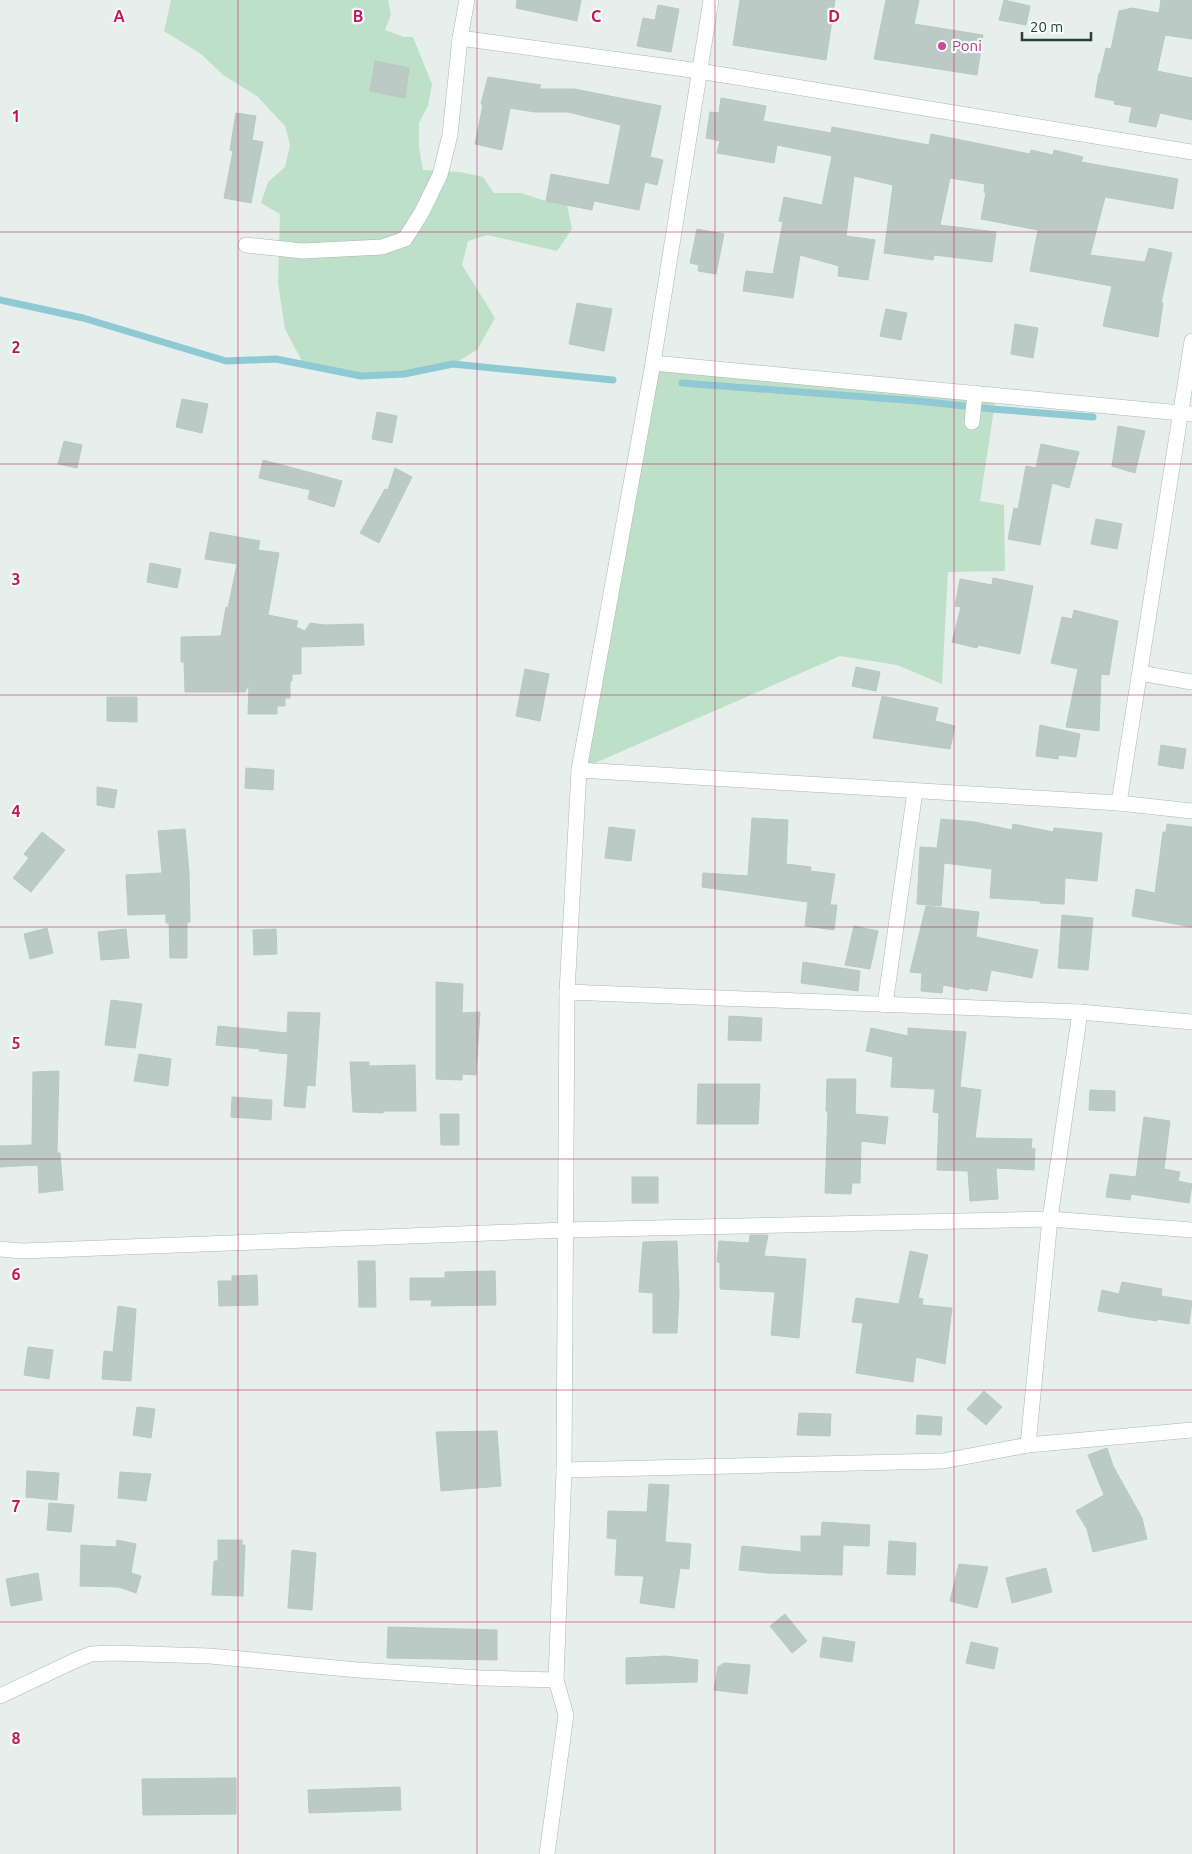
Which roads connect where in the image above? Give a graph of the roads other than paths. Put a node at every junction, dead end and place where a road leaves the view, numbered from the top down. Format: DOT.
graph roads {
  1 [pos="467,0"];
  2 [pos="711,0"];
  3 [pos="460,38"];
  4 [pos="699,71"];
  5 [pos="1192,152"];
  6 [pos="246,245"];
  7 [pos="1192,341"];
  8 [pos="653,363"];
  9 [pos="975,394"];
  10 [pos="1186,413"];
  11 [pos="972,422"];
  12 [pos="1140,673"];
  13 [pos="1192,682"];
  14 [pos="579,770"];
  15 [pos="916,791"];
  16 [pos="1119,804"];
  17 [pos="1192,812"];
  18 [pos="567,992"];
  19 [pos="885,1005"];
  20 [pos="1080,1012"];
  21 [pos="1192,1022"];
  22 [pos="1050,1219"];
  23 [pos="565,1230"];
  24 [pos="1192,1230"];
  25 [pos="0,1249"];
  26 [pos="1192,1430"];
  27 [pos="1028,1445"];
  28 [pos="564,1470"];
  29 [pos="556,1680"];
  30 [pos="0,1696"];
  31 [pos="547,1854"];
  1 -- 3 [label="street"];
  2 -- 4 [label="street"];
  3 -- 4 [label="street"];
  3 -- 6 [label="street"];
  4 -- 5 [label="street"];
  4 -- 8 [label="street"];
  7 -- 10 [label="street"];
  8 -- 9 [label="street"];
  8 -- 14 [label="street"];
  9 -- 10 [label="street"];
  9 -- 11 [label="street"];
  10 -- 12 [label="street"];
  12 -- 13 [label="street"];
  12 -- 16 [label="street"];
  14 -- 15 [label="street"];
  14 -- 18 [label="street"];
  15 -- 16 [label="street"];
  15 -- 19 [label="street"];
  16 -- 17 [label="street"];
  18 -- 19 [label="street"];
  18 -- 23 [label="street"];
  19 -- 20 [label="street"];
  20 -- 21 [label="street"];
  20 -- 22 [label="street"];
  22 -- 23 [label="street"];
  22 -- 24 [label="street"];
  22 -- 27 [label="street"];
  23 -- 25 [label="street"];
  23 -- 28 [label="street"];
  26 -- 27 [label="street"];
  27 -- 28 [label="street"];
  28 -- 29 [label="street"];
  29 -- 30 [label="street"];
  29 -- 31 [label="street"];
}
